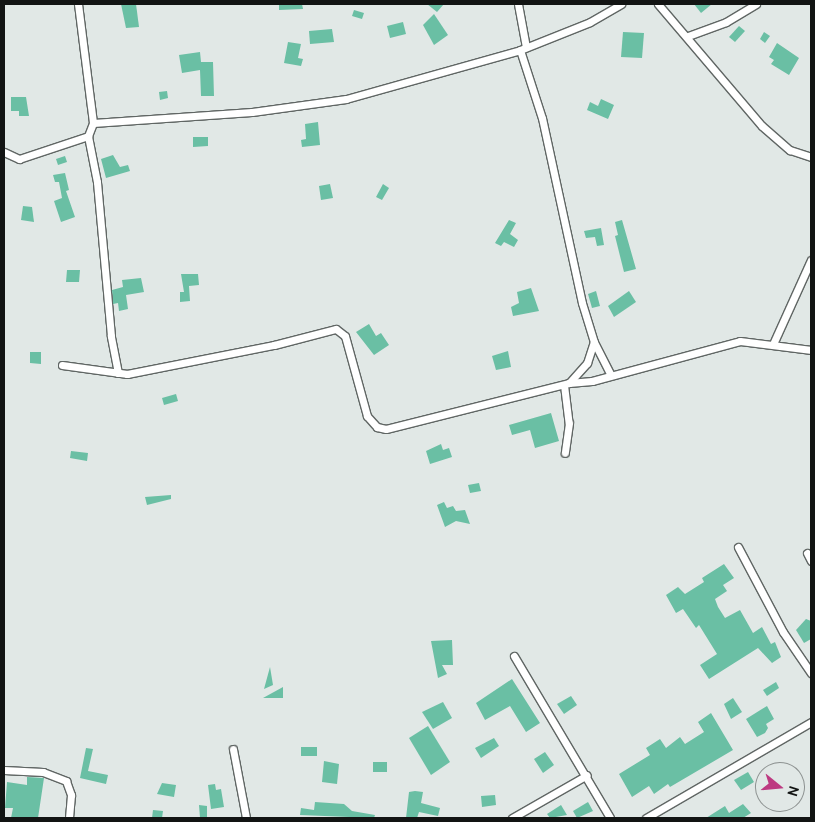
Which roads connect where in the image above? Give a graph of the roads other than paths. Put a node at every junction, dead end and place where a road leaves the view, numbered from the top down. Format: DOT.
graph roads {
  1 [pos="78,4"];
  2 [pos="518,4"];
  3 [pos="621,4"];
  4 [pos="658,4"];
  5 [pos="756,4"];
  6 [pos="688,36"];
  7 [pos="523,48"];
  8 [pos="93,123"];
  9 [pos="88,136"];
  10 [pos="4,152"];
  11 [pos="811,157"];
  12 [pos="811,260"];
  13 [pos="594,342"];
  14 [pos="773,344"];
  15 [pos="811,350"];
  16 [pos="62,365"];
  17 [pos="118,373"];
  18 [pos="610,374"];
  19 [pos="567,384"];
  20 [pos="566,453"];
  21 [pos="738,547"];
  22 [pos="807,553"];
  23 [pos="811,561"];
  24 [pos="514,656"];
  25 [pos="811,673"];
  26 [pos="811,722"];
  27 [pos="233,749"];
  28 [pos="4,770"];
  29 [pos="587,775"];
  30 [pos="69,818"];
  31 [pos="246,818"];
  32 [pos="512,818"];
  33 [pos="610,818"];
  34 [pos="646,818"];
  1 -- 8 [label="street"];
  2 -- 7 [label="street"];
  3 -- 7 [label="street"];
  4 -- 6 [label="street"];
  5 -- 6 [label="street"];
  6 -- 11 [label="street"];
  7 -- 8 [label="street"];
  7 -- 13 [label="street"];
  8 -- 9 [label="street"];
  9 -- 10 [label="street"];
  9 -- 17 [label="street"];
  12 -- 14 [label="street"];
  13 -- 18 [label="street"];
  13 -- 19 [label="street"];
  14 -- 15 [label="street"];
  14 -- 18 [label="street"];
  16 -- 17 [label="street"];
  17 -- 19 [label="street"];
  18 -- 19 [label="street"];
  19 -- 20 [label="street"];
  21 -- 25 [label="street"];
  22 -- 23 [label="street"];
  24 -- 29 [label="street"];
  26 -- 34 [label="street"];
  27 -- 31 [label="street"];
  28 -- 30 [label="street"];
  29 -- 32 [label="street"];
  29 -- 33 [label="street"];
}
